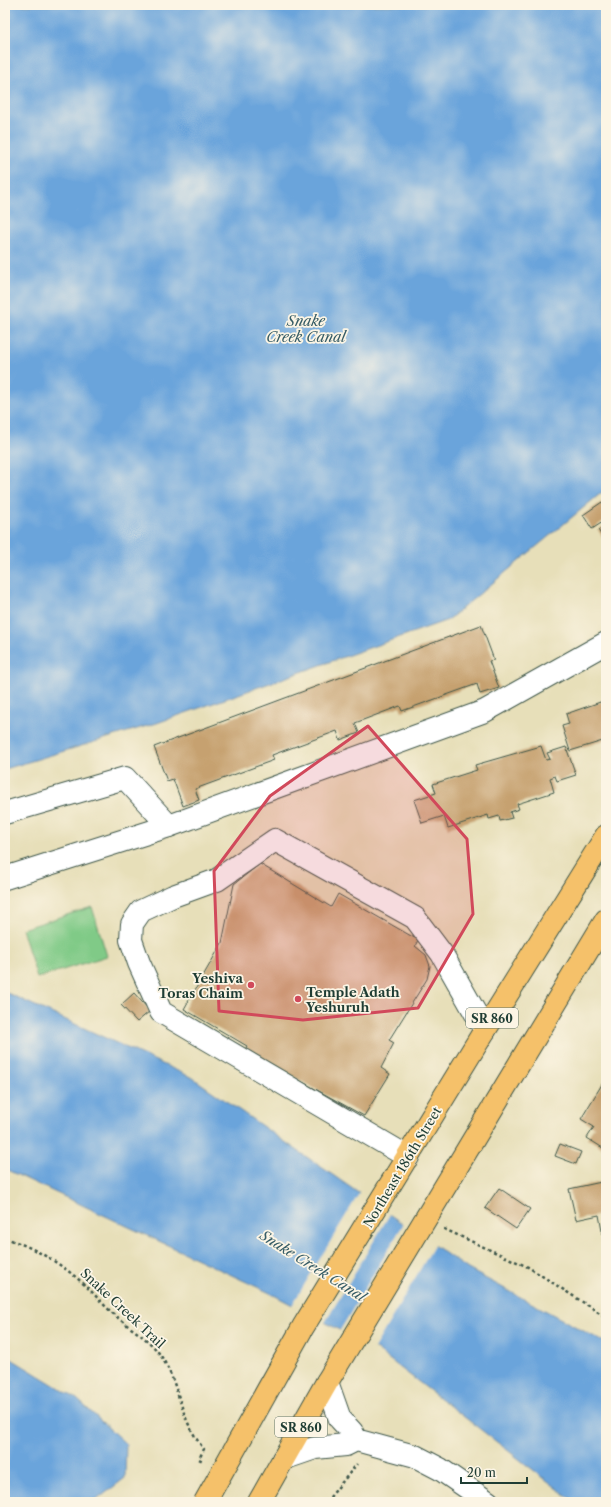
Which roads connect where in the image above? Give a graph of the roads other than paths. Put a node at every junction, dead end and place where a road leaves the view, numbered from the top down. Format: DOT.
graph roads {
  1 [pos="606,643"];
  2 [pos="5,813"];
  3 [pos="169,826"];
  4 [pos="606,836"];
  5 [pos="5,878"];
  6 [pos="606,920"];
  7 [pos="484,1030"];
  8 [pos="408,1157"];
  9 [pos="327,1382"];
  10 [pos="357,1451"];
  11 [pos="283,1458"];
  12 [pos="205,1502"];
  13 [pos="259,1502"];
  14 [pos="488,1502"];
  1 -- 3 [label="street"];
  2 -- 3 [label="street"];
  3 -- 5 [label="street"];
  4 -- 7 [label="main road, Northeast 186th Street / SR 860"];
  6 -- 9 [label="main road, SR 860"];
  7 -- 8 [label="main road, Northeast 186th Street / SR 860"];
  7 -- 8 [label="street"];
  8 -- 12 [label="main road, Northeast 186th Street / SR 860"];
  9 -- 10 [label="street"];
  9 -- 11 [label="main road, SR 860"];
  10 -- 11 [label="street"];
  10 -- 14 [label="street"];
  11 -- 13 [label="main road, SR 860"];
}
